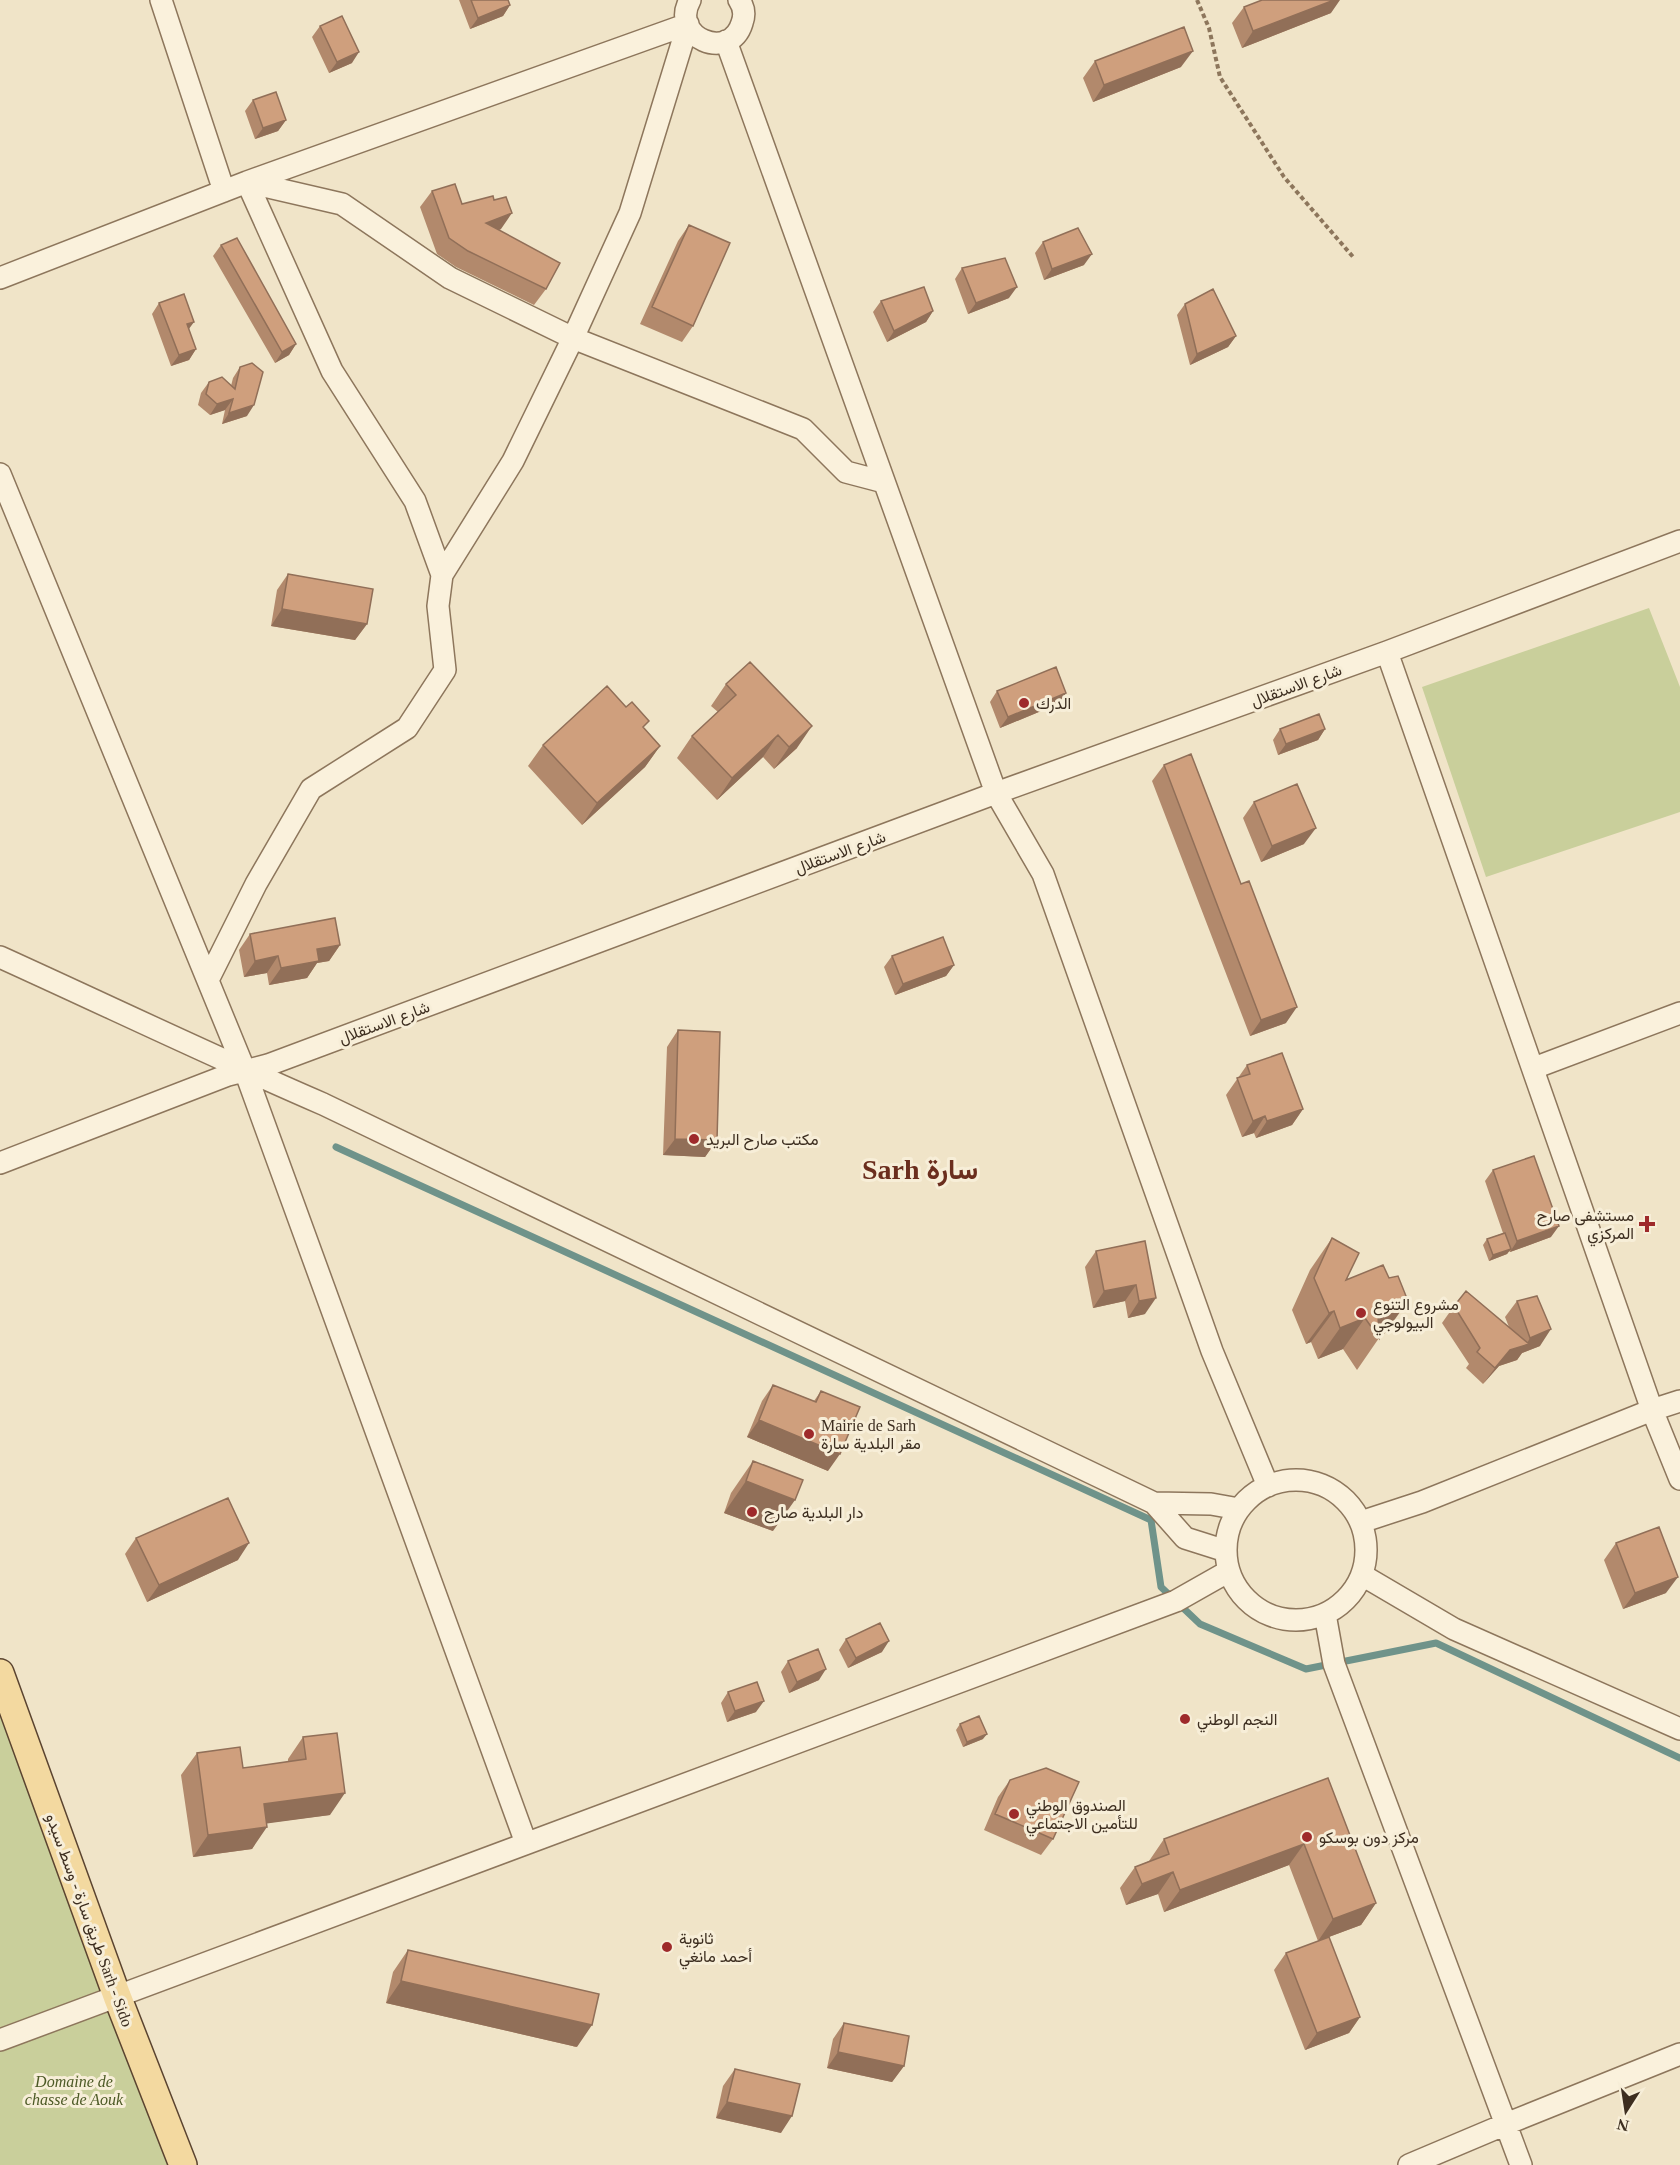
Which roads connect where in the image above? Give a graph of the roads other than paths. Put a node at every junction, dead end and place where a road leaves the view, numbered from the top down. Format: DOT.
graph roads {
  1 [pos="161,0"];
  2 [pos="690,0"];
  3 [pos="745,1"];
  4 [pos="688,24"];
  5 [pos="726,41"];
  6 [pos="247,182"];
  7 [pos="224,191"];
  8 [pos="0,278"];
  9 [pos="573,338"];
  10 [pos="0,474"];
  11 [pos="884,482"];
  12 [pos="1680,541"];
  13 [pos="442,575"];
  14 [pos="1387,652"];
  15 [pos="996,793"];
  16 [pos="0,957"];
  17 [pos="208,980"];
  18 [pos="1680,1013"];
  19 [pos="1534,1068"];
  20 [pos="245,1071"];
  21 [pos="0,1163"];
  22 [pos="1680,1401"];
  23 [pos="1652,1410"];
  24 [pos="1680,1479"];
  25 [pos="1268,1486"];
  26 [pos="1154,1503"];
  27 [pos="1239,1509"];
  28 [pos="1361,1522"];
  29 [pos="1227,1561"];
  30 [pos="1362,1575"];
  31 [pos="1325,1614"];
  32 [pos="0,1673"];
  33 [pos="1680,1729"];
  34 [pos="526,1843"];
  35 [pos="117,1996"];
  36 [pos="0,2040"];
  37 [pos="1680,2054"];
  38 [pos="1506,2124"];
  39 [pos="183,2165"];
  40 [pos="1409,2165"];
  41 [pos="1521,2165"];
  1 -- 7 [label="street"];
  2 -- 4 [label="street"];
  3 -- 5 [label="street"];
  4 -- 5 [label="street"];
  4 -- 6 [label="street"];
  4 -- 9 [label="street"];
  5 -- 11 [label="street"];
  6 -- 7 [label="street"];
  6 -- 9 [label="street"];
  6 -- 13 [label="street"];
  7 -- 8 [label="street"];
  9 -- 11 [label="street"];
  9 -- 13 [label="street"];
  10 -- 17 [label="street"];
  11 -- 15 [label="street"];
  12 -- 14 [label="street, شارع الاستقلال"];
  13 -- 17 [label="street"];
  14 -- 15 [label="street, شارع الاستقلال"];
  14 -- 19 [label="street"];
  15 -- 20 [label="street, شارع الاستقلال"];
  15 -- 25 [label="street"];
  16 -- 20 [label="street"];
  17 -- 20 [label="street"];
  18 -- 19 [label="street"];
  19 -- 23 [label="street"];
  20 -- 21 [label="street, شارع الاستقلال"];
  20 -- 26 [label="street"];
  20 -- 34 [label="street"];
  22 -- 23 [label="street"];
  23 -- 24 [label="street"];
  23 -- 28 [label="street"];
  25 -- 27 [label="street"];
  25 -- 28 [label="street"];
  26 -- 27 [label="street"];
  26 -- 29 [label="street"];
  27 -- 29 [label="street"];
  28 -- 30 [label="street"];
  29 -- 31 [label="street"];
  29 -- 34 [label="street"];
  30 -- 31 [label="street"];
  30 -- 33 [label="street"];
  31 -- 38 [label="street"];
  32 -- 35 [label="main road, طريق سارة - وسط سيدو Sarh - Sido"];
  34 -- 35 [label="street"];
  35 -- 36 [label="street"];
  35 -- 39 [label="main road, طريق سارة - وسط سيدو Sarh - Sido"];
  37 -- 38 [label="street"];
  38 -- 40 [label="street"];
  38 -- 41 [label="street"];
}
